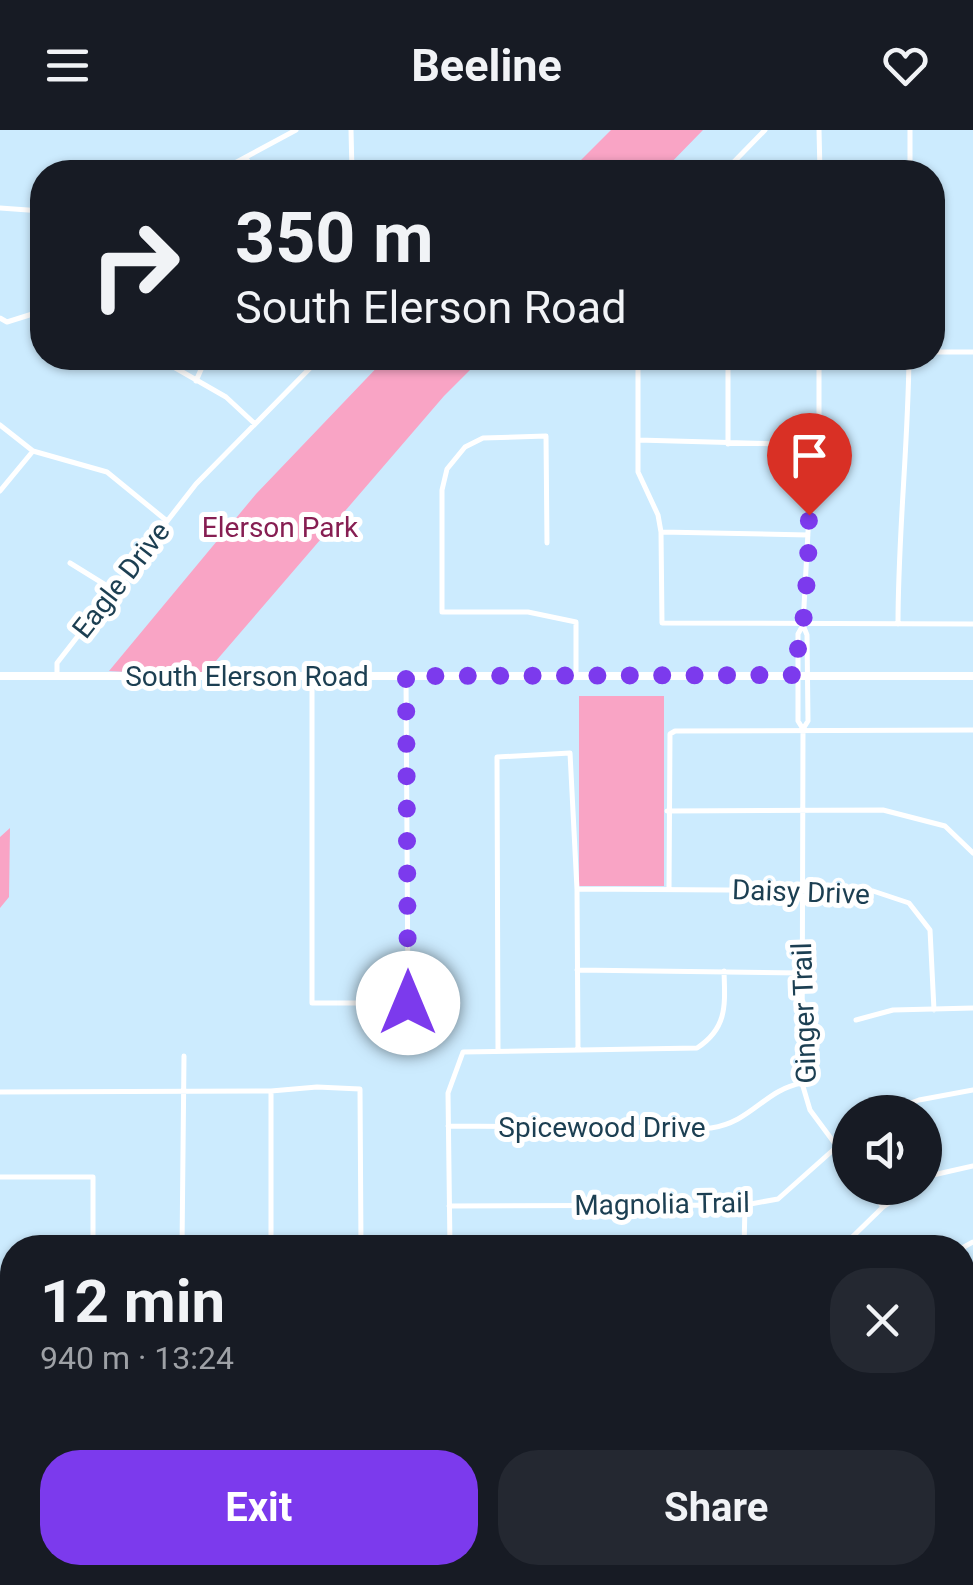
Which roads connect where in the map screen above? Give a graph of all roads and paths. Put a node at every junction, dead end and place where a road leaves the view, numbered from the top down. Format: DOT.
graph roads {
  1 [pos="296,130"];
  2 [pos="351,130"];
  3 [pos="766,130"];
  4 [pos="819,130"];
  5 [pos="910,130"];
  6 [pos="246,158"];
  7 [pos="242,160"];
  8 [pos="352,160"];
  9 [pos="736,160"];
  10 [pos="820,160"];
  11 [pos="910,160"];
  12 [pos="0,208"];
  13 [pos="30,210"];
  14 [pos="30,315"];
  15 [pos="0,318"];
  16 [pos="945,352"];
  17 [pos="973,352"];
  18 [pos="179,370"];
  19 [pos="201,370"];
  20 [pos="308,370"];
  21 [pos="638,370"];
  22 [pos="728,370"];
  23 [pos="819,370"];
  24 [pos="909,370"];
  25 [pos="196,380"];
  26 [pos="255,424"];
  27 [pos="0,425"];
  28 [pos="638,440"];
  29 [pos="728,444"];
  30 [pos="819,445"];
  31 [pos="33,450"];
  32 [pos="0,490"];
  33 [pos="167,521"];
  34 [pos="661,532"];
  35 [pos="808,535"];
  36 [pos="546,543"];
  37 [pos="70,563"];
  38 [pos="112,589"];
  39 [pos="898,624"];
  40 [pos="973,624"];
  41 [pos="803,625"];
  42 [pos="802,675"];
  43 [pos="0,676"];
  44 [pos="57,676"];
  45 [pos="312,676"];
  46 [pos="406,676"];
  47 [pos="576,676"];
  48 [pos="973,676"];
  49 [pos="804,730"];
  50 [pos="973,730"];
  51 [pos="668,811"];
  52 [pos="802,811"];
  53 [pos="972,849"];
  54 [pos="576,889"];
  55 [pos="801,889"];
  56 [pos="669,890"];
  57 [pos="577,970"];
  58 [pos="724,971"];
  59 [pos="802,973"];
  60 [pos="973,1008"];
  61 [pos="934,1010"];
  62 [pos="856,1020"];
  63 [pos="578,1048"];
  64 [pos="498,1049"];
  65 [pos="184,1056"];
  66 [pos="802,1083"];
  67 [pos="183,1090"];
  68 [pos="973,1090"];
  69 [pos="271,1091"];
  70 [pos="0,1092"];
  71 [pos="942,1096"];
  72 [pos="448,1126"];
  73 [pos="832,1140"];
  74 [pos="832,1149"];
  75 [pos="973,1166"];
  76 [pos="942,1172"];
  77 [pos="0,1178"];
  78 [pos="449,1206"];
  79 [pos="745,1206"];
  80 [pos="884,1206"];
  81 [pos="93,1235"];
  82 [pos="182,1235"];
  83 [pos="271,1235"];
  84 [pos="361,1235"];
  85 [pos="450,1235"];
  86 [pos="744,1235"];
  87 [pos="854,1235"];
  1 -- 6 [label="street"];
  2 -- 8 [label="street"];
  3 -- 9 [label="street"];
  4 -- 10 [label="street"];
  5 -- 11 [label="street"];
  6 -- 7 [label="street"];
  12 -- 13 [label="street"];
  14 -- 15 [label="street"];
  16 -- 17 [label="street"];
  18 -- 25 [label="street"];
  19 -- 25 [label="street"];
  20 -- 26 [label="street, Eagle Drive"];
  21 -- 28 [label="street"];
  22 -- 29 [label="street"];
  23 -- 30 [label="street, Ginger Trail"];
  24 -- 39 [label="street"];
  25 -- 26 [label="street"];
  26 -- 33 [label="street, Eagle Drive"];
  27 -- 31 [label="street"];
  28 -- 29 [label="street"];
  28 -- 34 [label="street"];
  29 -- 30 [label="street"];
  30 -- 35 [label="street, Ginger Trail"];
  31 -- 32 [label="street"];
  31 -- 33 [label="street"];
  33 -- 38 [label="street, Eagle Drive"];
  34 -- 35 [label="street"];
  34 -- 41 [label="street"];
  35 -- 41 [label="street, Ginger Trail"];
  36 -- 47 [label="street"];
  37 -- 38 [label="street"];
  38 -- 44 [label="street, Eagle Drive"];
  39 -- 40 [label="street"];
  39 -- 41 [label="street"];
  41 -- 42 [label="street, Ginger Trail"];
  42 -- 47 [label="street, South Elerson Road"];
  42 -- 48 [label="street, South Elerson Road"];
  42 -- 49 [label="street, Ginger Trail"];
  43 -- 44 [label="street, South Elerson Road"];
  44 -- 45 [label="street, South Elerson Road"];
  45 -- 46 [label="street, South Elerson Road"];
  45 -- 46 [label="street"];
  46 -- 47 [label="street, South Elerson Road"];
  49 -- 50 [label="street"];
  49 -- 51 [label="street"];
  49 -- 52 [label="street, Ginger Trail"];
  51 -- 52 [label="street"];
  51 -- 56 [label="street"];
  52 -- 53 [label="street"];
  52 -- 55 [label="street, Ginger Trail"];
  54 -- 56 [label="street, Daisy Drive"];
  54 -- 57 [label="street"];
  54 -- 64 [label="street"];
  55 -- 56 [label="street, Daisy Drive"];
  55 -- 59 [label="street, Ginger Trail"];
  55 -- 61 [label="street, Daisy Drive"];
  57 -- 58 [label="street"];
  57 -- 63 [label="street"];
  58 -- 59 [label="street"];
  58 -- 63 [label="street"];
  59 -- 66 [label="street, Ginger Trail"];
  60 -- 61 [label="street"];
  61 -- 62 [label="street"];
  63 -- 64 [label="street"];
  64 -- 72 [label="street"];
  65 -- 67 [label="street"];
  66 -- 72 [label="street, Spicewood Drive"];
  66 -- 73 [label="street, Ginger Trail"];
  67 -- 69 [label="street"];
  67 -- 70 [label="street"];
  67 -- 82 [label="street"];
  68 -- 71 [label="street"];
  69 -- 83 [label="street"];
  69 -- 84 [label="street"];
  72 -- 78 [label="street"];
  74 -- 79 [label="street, Magnolia Trail"];
  75 -- 76 [label="street"];
  77 -- 81 [label="street"];
  78 -- 79 [label="street, Magnolia Trail"];
  78 -- 85 [label="street"];
  79 -- 86 [label="street"];
  80 -- 87 [label="street"];
}
